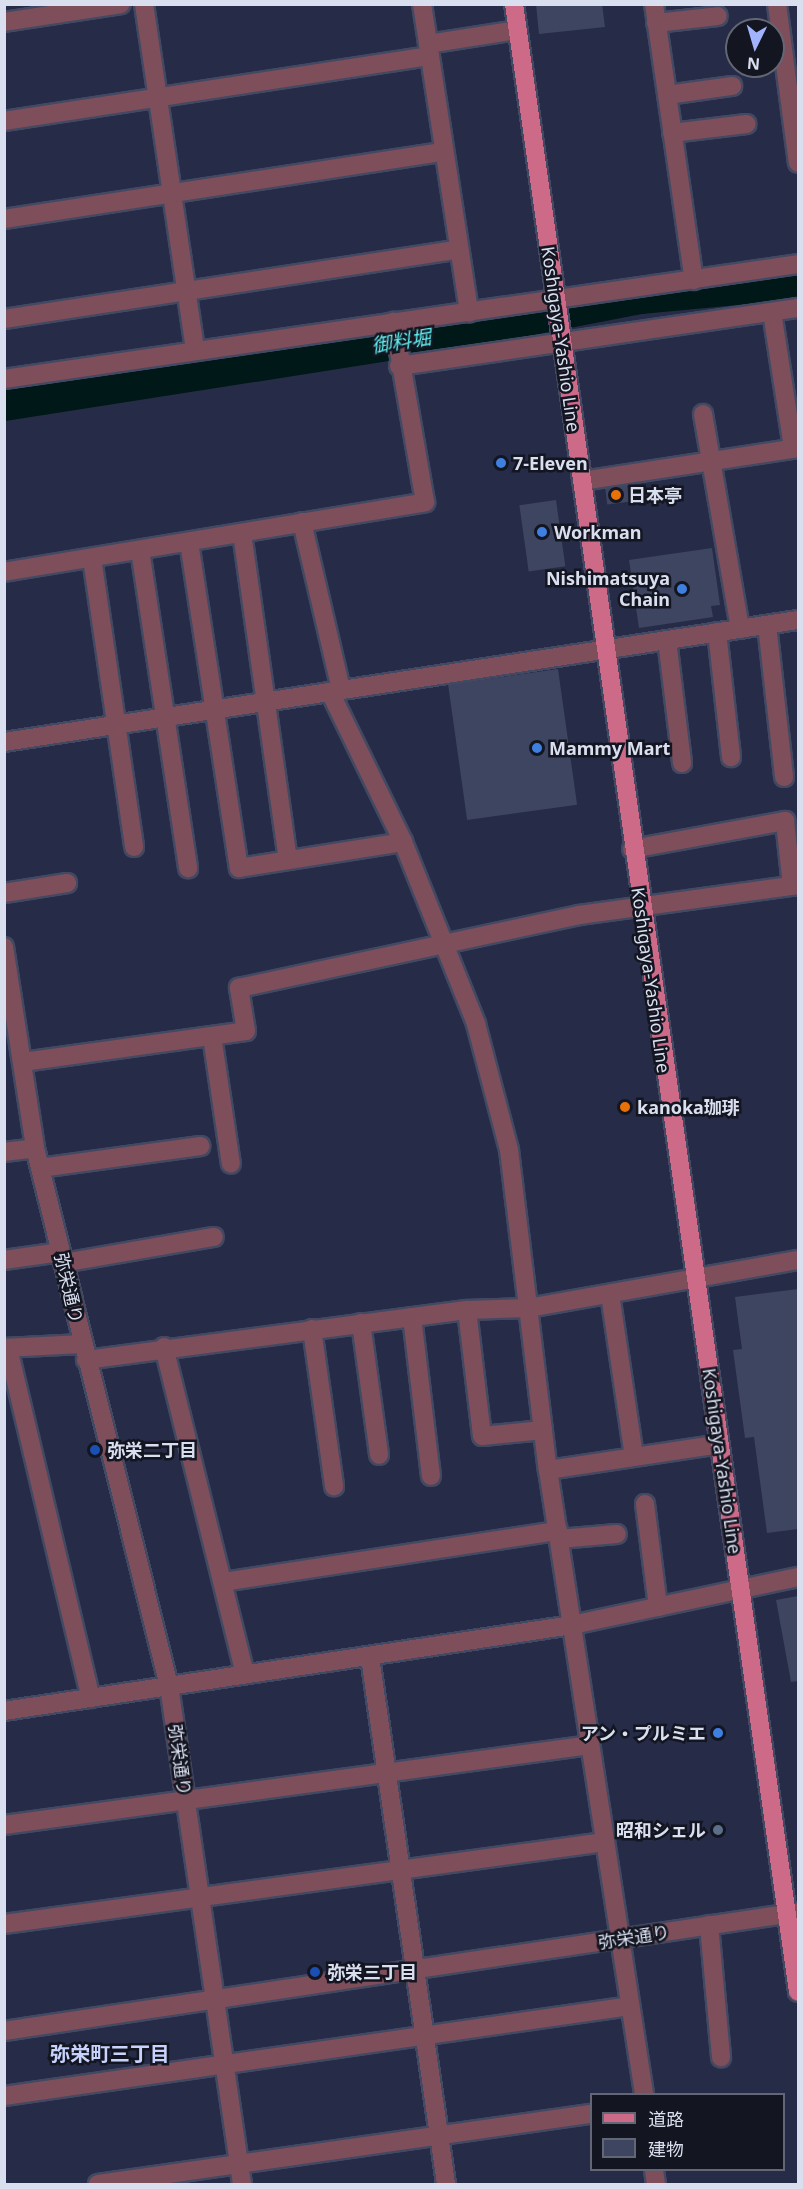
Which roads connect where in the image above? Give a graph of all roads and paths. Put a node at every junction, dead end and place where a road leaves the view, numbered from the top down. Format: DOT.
graph roads {
  1 [pos="120,4"];
  2 [pos="144,4"];
  3 [pos="422,4"];
  4 [pos="514,4"];
  5 [pos="654,4"];
  6 [pos="777,4"];
  7 [pos="718,16"];
  8 [pos="4,22"];
  9 [pos="656,23"];
  10 [pos="517,30"];
  11 [pos="429,50"];
  12 [pos="732,86"];
  13 [pos="667,95"];
  14 [pos="158,98"];
  15 [pos="4,121"];
  16 [pos="746,124"];
  17 [pos="672,133"];
  18 [pos="444,152"];
  19 [pos="798,163"];
  20 [pos="172,193"];
  21 [pos="4,219"];
  22 [pos="459,249"];
  23 [pos="798,264"];
  24 [pos="694,280"];
  25 [pos="186,290"];
  26 [pos="555,302"];
  27 [pos="798,308"];
  28 [pos="469,312"];
  29 [pos="772,312"];
  30 [pos="4,319"];
  31 [pos="394,325"];
  32 [pos="560,338"];
  33 [pos="195,350"];
  34 [pos="399,363"];
  35 [pos="4,379"];
  36 [pos="703,414"];
  37 [pos="796,448"];
  38 [pos="712,461"];
  39 [pos="582,481"];
  40 [pos="302,522"];
  41 [pos="242,533"];
  42 [pos="189,542"];
  43 [pos="140,550"];
  44 [pos="92,558"];
  45 [pos="4,572"];
  46 [pos="798,620"];
  47 [pos="767,625"];
  48 [pos="740,629"];
  49 [pos="717,632"];
  50 [pos="668,640"];
  51 [pos="603,650"];
  52 [pos="335,691"];
  53 [pos="269,701"];
  54 [pos="215,709"];
  55 [pos="169,717"];
  56 [pos="114,725"];
  57 [pos="4,742"];
  58 [pos="731,757"];
  59 [pos="682,763"];
  60 [pos="784,777"];
  61 [pos="404,842"];
  62 [pos="134,847"];
  63 [pos="632,849"];
  64 [pos="288,860"];
  65 [pos="188,868"];
  66 [pos="67,883"];
  67 [pos="795,885"];
  68 [pos="4,893"];
  69 [pos="640,907"];
  70 [pos="442,946"];
  71 [pos="5,954"];
  72 [pos="212,1036"];
  73 [pos="16,1054"];
  74 [pos="200,1146"];
  75 [pos="35,1148"];
  76 [pos="4,1152"];
  77 [pos="231,1164"];
  78 [pos="40,1168"];
  79 [pos="214,1237"];
  80 [pos="62,1257"];
  81 [pos="4,1260"];
  82 [pos="798,1260"];
  83 [pos="696,1281"];
  84 [pos="610,1294"];
  85 [pos="528,1308"];
  86 [pos="467,1310"];
  87 [pos="412,1317"];
  88 [pos="361,1323"];
  89 [pos="312,1329"];
  90 [pos="164,1347"];
  91 [pos="6,1348"];
  92 [pos="84,1352"];
  93 [pos="8,1372"];
  94 [pos="543,1430"];
  95 [pos="719,1444"];
  96 [pos="379,1455"];
  97 [pos="634,1456"];
  98 [pos="548,1470"];
  99 [pos="431,1476"];
  100 [pos="334,1486"];
  101 [pos="645,1504"];
  102 [pos="617,1534"];
  103 [pos="559,1535"];
  104 [pos="798,1577"];
  105 [pos="223,1582"];
  106 [pos="740,1589"];
  107 [pos="658,1607"];
  108 [pos="572,1625"];
  109 [pos="370,1657"];
  110 [pos="245,1674"];
  111 [pos="169,1686"];
  112 [pos="91,1698"];
  113 [pos="4,1711"];
  114 [pos="590,1745"];
  115 [pos="387,1773"];
  116 [pos="186,1801"];
  117 [pos="4,1825"];
  118 [pos="604,1842"];
  119 [pos="401,1870"];
  120 [pos="200,1897"];
  121 [pos="793,1912"];
  122 [pos="4,1924"];
  123 [pos="709,1925"];
  124 [pos="620,1939"];
  125 [pos="796,1963"];
  126 [pos="414,1969"];
  127 [pos="798,1992"];
  128 [pos="214,1999"];
  129 [pos="630,2006"];
  130 [pos="4,2031"];
  131 [pos="424,2036"];
  132 [pos="721,2057"];
  133 [pos="224,2065"];
  134 [pos="644,2093"];
  135 [pos="4,2096"];
  136 [pos="590,2114"];
  137 [pos="439,2135"];
  138 [pos="239,2164"];
  139 [pos="98,2184"];
  140 [pos="242,2184"];
  141 [pos="446,2184"];
  1 -- 8 [label="street"];
  2 -- 14 [label="street"];
  3 -- 11 [label="street"];
  4 -- 10 [label="main road, Koshigaya-Yashio Line"];
  5 -- 9 [label="street"];
  6 -- 19 [label="street"];
  7 -- 9 [label="street"];
  9 -- 13 [label="street"];
  10 -- 11 [label="street"];
  10 -- 26 [label="main road, Koshigaya-Yashio Line"];
  11 -- 14 [label="street"];
  11 -- 18 [label="street"];
  12 -- 13 [label="street"];
  13 -- 17 [label="street"];
  14 -- 15 [label="street"];
  14 -- 20 [label="street"];
  16 -- 17 [label="street"];
  17 -- 24 [label="street"];
  18 -- 20 [label="street"];
  18 -- 22 [label="street"];
  20 -- 21 [label="street"];
  20 -- 25 [label="street"];
  22 -- 25 [label="street"];
  22 -- 28 [label="street"];
  23 -- 24 [label="street"];
  24 -- 26 [label="street"];
  25 -- 30 [label="street"];
  25 -- 33 [label="street"];
  26 -- 28 [label="street"];
  26 -- 32 [label="main road, Koshigaya-Yashio Line"];
  27 -- 29 [label="street"];
  28 -- 31 [label="street"];
  29 -- 32 [label="street"];
  29 -- 37 [label="street"];
  31 -- 33 [label="street"];
  31 -- 34 [label="street"];
  32 -- 34 [label="street"];
  32 -- 39 [label="main road, Koshigaya-Yashio Line"];
  33 -- 35 [label="street"];
  34 -- 40 [label="street"];
  36 -- 38 [label="street"];
  37 -- 38 [label="street"];
  38 -- 39 [label="street"];
  38 -- 48 [label="street"];
  39 -- 51 [label="main road, Koshigaya-Yashio Line"];
  40 -- 41 [label="street"];
  40 -- 52 [label="street"];
  41 -- 42 [label="street"];
  41 -- 53 [label="street"];
  42 -- 43 [label="street"];
  42 -- 54 [label="street"];
  43 -- 44 [label="street"];
  43 -- 55 [label="street"];
  44 -- 45 [label="street"];
  44 -- 56 [label="street"];
  46 -- 47 [label="street"];
  47 -- 48 [label="street"];
  47 -- 60 [label="street"];
  48 -- 49 [label="street"];
  49 -- 50 [label="street"];
  49 -- 58 [label="street"];
  50 -- 51 [label="street"];
  50 -- 59 [label="street"];
  51 -- 52 [label="street"];
  51 -- 63 [label="main road, Koshigaya-Yashio Line"];
  52 -- 53 [label="street"];
  52 -- 61 [label="street"];
  53 -- 54 [label="street"];
  53 -- 64 [label="street"];
  54 -- 55 [label="street"];
  54 -- 64 [label="street"];
  55 -- 56 [label="street"];
  55 -- 65 [label="street"];
  56 -- 57 [label="street"];
  56 -- 62 [label="street"];
  61 -- 64 [label="street"];
  61 -- 70 [label="street"];
  63 -- 67 [label="street"];
  63 -- 69 [label="main road, Koshigaya-Yashio Line"];
  66 -- 68 [label="street"];
  67 -- 69 [label="street"];
  69 -- 70 [label="street"];
  69 -- 83 [label="main road, Koshigaya-Yashio Line"];
  70 -- 72 [label="street"];
  70 -- 85 [label="street"];
  71 -- 73 [label="street, 弥栄通り"];
  72 -- 73 [label="street"];
  72 -- 77 [label="street"];
  73 -- 75 [label="street, 弥栄通り"];
  74 -- 78 [label="street"];
  75 -- 76 [label="street"];
  75 -- 78 [label="street, 弥栄通り"];
  78 -- 80 [label="street, 弥栄通り"];
  79 -- 80 [label="street"];
  80 -- 81 [label="street"];
  80 -- 92 [label="street, 弥栄通り"];
  82 -- 83 [label="street"];
  83 -- 84 [label="street"];
  83 -- 95 [label="main road, Koshigaya-Yashio Line"];
  84 -- 85 [label="street"];
  84 -- 97 [label="street"];
  85 -- 86 [label="street"];
  85 -- 94 [label="street"];
  86 -- 87 [label="street"];
  86 -- 94 [label="street"];
  87 -- 88 [label="street"];
  87 -- 99 [label="street"];
  88 -- 89 [label="street"];
  88 -- 96 [label="street"];
  89 -- 90 [label="street"];
  89 -- 100 [label="street"];
  90 -- 92 [label="street"];
  90 -- 105 [label="street"];
  91 -- 92 [label="street"];
  91 -- 93 [label="street"];
  92 -- 111 [label="street, 弥栄通り"];
  93 -- 112 [label="street"];
  94 -- 98 [label="street"];
  95 -- 97 [label="street"];
  95 -- 106 [label="main road, Koshigaya-Yashio Line"];
  97 -- 98 [label="street"];
  98 -- 103 [label="street"];
  101 -- 107 [label="street"];
  102 -- 103 [label="street"];
  103 -- 105 [label="street"];
  103 -- 108 [label="street"];
  104 -- 106 [label="street"];
  105 -- 110 [label="street"];
  106 -- 107 [label="street"];
  106 -- 121 [label="main road, Koshigaya-Yashio Line"];
  107 -- 108 [label="street"];
  108 -- 109 [label="street"];
  108 -- 114 [label="street"];
  109 -- 110 [label="street"];
  109 -- 115 [label="street"];
  110 -- 111 [label="street"];
  111 -- 112 [label="street"];
  111 -- 116 [label="street, 弥栄通り"];
  112 -- 113 [label="street"];
  114 -- 115 [label="street"];
  114 -- 118 [label="street"];
  115 -- 116 [label="street"];
  115 -- 119 [label="street"];
  116 -- 117 [label="street"];
  116 -- 120 [label="street, 弥栄通り"];
  118 -- 119 [label="street"];
  118 -- 124 [label="street"];
  119 -- 120 [label="street"];
  119 -- 126 [label="street"];
  120 -- 122 [label="street"];
  120 -- 128 [label="street, 弥栄通り"];
  121 -- 123 [label="street, 弥栄通り"];
  121 -- 125 [label="main road, Koshigaya-Yashio Line"];
  123 -- 124 [label="street, 弥栄通り"];
  123 -- 132 [label="street"];
  124 -- 126 [label="street, 弥栄通り"];
  124 -- 129 [label="street"];
  125 -- 127 [label="main road, Koshigaya-Yashio Line"];
  126 -- 128 [label="street, 弥栄通り"];
  126 -- 131 [label="street"];
  128 -- 130 [label="street"];
  128 -- 133 [label="street"];
  129 -- 131 [label="street"];
  129 -- 134 [label="street"];
  131 -- 133 [label="street"];
  131 -- 137 [label="street"];
  133 -- 135 [label="street"];
  133 -- 138 [label="street"];
  136 -- 137 [label="street"];
  137 -- 138 [label="street"];
  137 -- 141 [label="street"];
  138 -- 139 [label="street"];
  138 -- 140 [label="street"];
}
